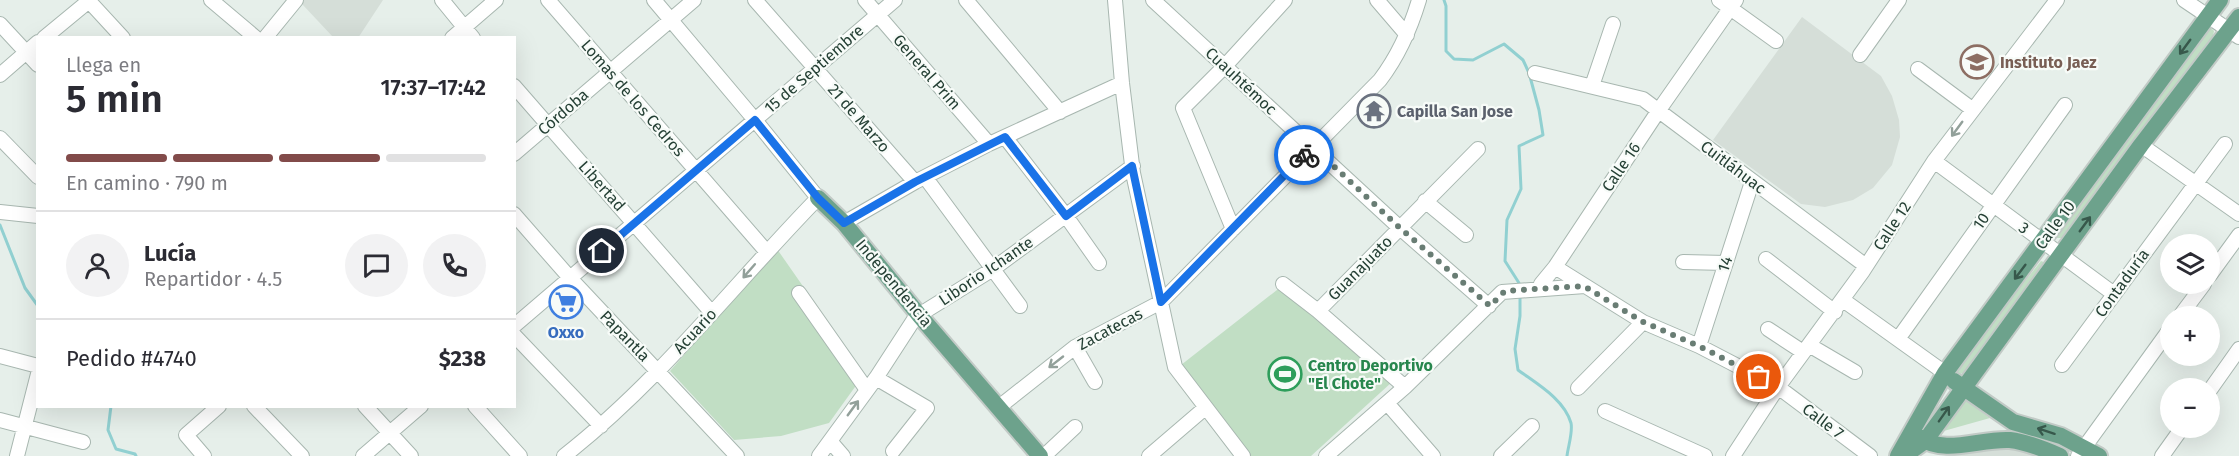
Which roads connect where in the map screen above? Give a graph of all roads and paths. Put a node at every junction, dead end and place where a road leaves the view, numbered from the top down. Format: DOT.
graph roads {
  1 [pos="89,0"];
  2 [pos="211,0"];
  3 [pos="296,0"];
  4 [pos="442,0"];
  5 [pos="496,0"];
  6 [pos="548,0"];
  7 [pos="654,0"];
  8 [pos="694,0"];
  9 [pos="755,0"];
  10 [pos="865,0"];
  11 [pos="895,0"];
  12 [pos="966,0"];
  13 [pos="1115,0"];
  14 [pos="1153,0"];
  15 [pos="1285,0"];
  16 [pos="1377,0"];
  17 [pos="1419,0"];
  18 [pos="1899,0"];
  19 [pos="2056,0"];
  20 [pos="2184,0"];
  21 [pos="2220,0"];
  22 [pos="1728,3"];
  23 [pos="877,15"];
  24 [pos="2207,16"];
  25 [pos="671,20"];
  26 [pos="0,24"];
  27 [pos="1613,24"];
  28 [pos="2236,28"];
  29 [pos="469,33"];
  30 [pos="1407,35"];
  31 [pos="46,36"];
  32 [pos="121,36"];
  33 [pos="251,36"];
  34 [pos="267,36"];
  35 [pos="1776,41"];
  36 [pos="36,44"];
  37 [pos="25,52"];
  38 [pos="1860,55"];
  39 [pos="36,63"];
  40 [pos="1225,66"];
  41 [pos="815,68"];
  42 [pos="1918,69"];
  43 [pos="610,72"];
  44 [pos="1535,73"];
  45 [pos="0,75"];
  46 [pos="1122,83"];
  47 [pos="1592,86"];
  48 [pos="516,88"];
  49 [pos="2065,105"];
  50 [pos="1972,109"];
  51 [pos="1659,110"];
  52 [pos="1060,112"];
  53 [pos="755,120"];
  54 [pos="548,125"];
  55 [pos="1005,137"];
  56 [pos="0,138"];
  57 [pos="988,144"];
  58 [pos="2225,144"];
  59 [pos="2141,145"];
  60 [pos="1312,146"];
  61 [pos="1478,148"];
  62 [pos="516,152"];
  63 [pos="1934,161"];
  64 [pos="1132,166"];
  65 [pos="696,171"];
  66 [pos="36,175"];
  67 [pos="920,179"];
  68 [pos="1752,182"];
  69 [pos="2195,184"];
  70 [pos="818,198"];
  71 [pos="1425,201"];
  72 [pos="1992,205"];
  73 [pos="3,212"];
  74 [pos="2239,214"];
  75 [pos="36,216"];
  76 [pos="516,216"];
  77 [pos="1066,216"];
  78 [pos="635,223"];
  79 [pos="844,223"];
  80 [pos="1400,228"];
  81 [pos="1233,229"];
  82 [pos="1466,235"];
  83 [pos="2239,235"];
  84 [pos="2043,242"];
  85 [pos="766,251"];
  86 [pos="2062,255"];
  87 [pos="1766,259"];
  88 [pos="2220,261"];
  89 [pos="1683,262"];
  90 [pos="1099,263"];
  91 [pos="1726,263"];
  92 [pos="1866,266"];
  93 [pos="1555,267"];
  94 [pos="993,268"];
  95 [pos="570,279"];
  96 [pos="1283,284"];
  97 [pos="1584,286"];
  98 [pos="1539,288"];
  99 [pos="799,293"];
  100 [pos="2114,294"];
  101 [pos="1843,300"];
  102 [pos="1161,302"];
  103 [pos="1020,306"];
  104 [pos="1490,306"];
  105 [pos="1318,310"];
  106 [pos="1835,312"];
  107 [pos="712,313"];
  108 [pos="919,315"];
  109 [pos="1643,322"];
  110 [pos="516,324"];
  111 [pos="1768,329"];
  112 [pos="516,337"];
  113 [pos="1898,339"];
  114 [pos="2160,344"];
  115 [pos="1699,346"];
  116 [pos="1075,347"];
  117 [pos="1806,348"];
  118 [pos="2239,349"];
  119 [pos="0,356"];
  120 [pos="36,365"];
  121 [pos="2062,365"];
  122 [pos="658,370"];
  123 [pos="1855,372"];
  124 [pos="1945,373"];
  125 [pos="876,378"];
  126 [pos="2218,378"];
  127 [pos="36,382"];
  128 [pos="1095,382"];
  129 [pos="1406,387"];
  130 [pos="1779,387"];
  131 [pos="1578,388"];
  132 [pos="1962,388"];
  133 [pos="867,390"];
  134 [pos="1387,402"];
  135 [pos="999,407"];
  136 [pos="217,408"];
  137 [pos="256,408"];
  138 [pos="367,408"];
  139 [pos="419,408"];
  140 [pos="477,408"];
  141 [pos="1204,408"];
  142 [pos="1605,411"];
  143 [pos="0,420"];
  144 [pos="25,426"];
  145 [pos="601,426"];
  146 [pos="1532,426"];
  147 [pos="1075,427"];
  148 [pos="390,433"];
  149 [pos="1918,437"];
  150 [pos="2175,438"];
  151 [pos="830,441"];
  152 [pos="83,442"];
  153 [pos="893,451"];
  154 [pos="1739,453"];
  155 [pos="572,454"];
  156 [pos="2087,454"];
  157 [pos="17,456"];
  158 [pos="204,456"];
  159 [pos="302,456"];
  160 [pos="363,456"];
  161 [pos="411,456"];
  162 [pos="520,456"];
  163 [pos="737,456"];
  164 [pos="819,456"];
  165 [pos="843,456"];
  166 [pos="1042,456"];
  167 [pos="1149,456"];
  168 [pos="1243,456"];
  169 [pos="1326,456"];
  170 [pos="1433,456"];
  171 [pos="1501,456"];
  172 [pos="1705,456"];
  173 [pos="1870,456"];
  174 [pos="1898,456"];
  175 [pos="1904,456"];
  176 [pos="2060,456"];
  177 [pos="2162,456"];
  1 -- 31 [label="street"];
  1 -- 32 [label="street"];
  2 -- 33 [label="street"];
  3 -- 34 [label="street"];
  4 -- 29 [label="street"];
  5 -- 29 [label="street"];
  6 -- 43 [label="street, Lomas de los Cedros"];
  7 -- 25 [label="street, Independencia"];
  8 -- 25 [label="street, Córdoba"];
  9 -- 41 [label="street, 21 de Marzo"];
  10 -- 23 [label="street, General Prim"];
  11 -- 23 [label="street, 15 de Septiembre"];
  12 -- 52 [label="street"];
  13 -- 46 [label="street"];
  14 -- 40 [label="street, Cuauhtémoc"];
  15 -- 40 [label="street"];
  16 -- 30 [label="street"];
  17 -- 30 [label="street, Zacatecas"];
  18 -- 38 [label="street"];
  19 -- 50 [label="street, Calle 12"];
  20 -- 24 [label="street"];
  21 -- 24 [label="main road, Calle 10"];
  22 -- 35 [label="street"];
  22 -- 51 [label="street, Calle 16"];
  23 -- 41 [label="street, 15 de Septiembre"];
  23 -- 57 [label="street, General Prim"];
  24 -- 28 [label="street"];
  24 -- 84 [label="main road, Calle 10, one-way"];
  25 -- 43 [label="street, Córdoba"];
  25 -- 53 [label="street, Independencia"];
  26 -- 37 [label="street"];
  27 -- 47 [label="street"];
  28 -- 59 [label="main road, Calle 10"];
  30 -- 60 [label="street, Zacatecas"];
  36 -- 37 [label="street"];
  37 -- 39 [label="street"];
  37 -- 45 [label="street"];
  40 -- 60 [label="street, Cuauhtémoc"];
  40 -- 81 [label="street"];
  41 -- 53 [label="street, 15 de Septiembre"];
  41 -- 67 [label="street, 21 de Marzo"];
  42 -- 50 [label="street"];
  43 -- 54 [label="street, Córdoba"];
  43 -- 65 [label="street, Lomas de los Cedros"];
  44 -- 47 [label="street, Cuitláhuac"];
  46 -- 52 [label="street"];
  46 -- 64 [label="street"];
  47 -- 51 [label="street, Cuitláhuac"];
  48 -- 54 [label="street, Libertad"];
  49 -- 72 [label="street, 10"];
  50 -- 63 [label="street, Calle 12, one-way"];
  51 -- 68 [label="street, Cuitláhuac"];
  51 -- 93 [label="street, Calle 16"];
  52 -- 55 [label="street"];
  53 -- 65 [label="street, 15 de Septiembre"];
  53 -- 70 [label="street, Independencia"];
  54 -- 62 [label="street, Córdoba"];
  54 -- 78 [label="street, Libertad"];
  55 -- 57 [label="street"];
  55 -- 77 [label="street"];
  56 -- 66 [label="street"];
  57 -- 67 [label="street"];
  58 -- 69 [label="street, Contaduría"];
  59 -- 69 [label="street"];
  86 -- 59 [label="main road, Calle 10, one-way"];
  60 -- 80 [label="street, Cuauhtémoc"];
  60 -- 81 [label="street, Zacatecas"];
  61 -- 71 [label="street, Guanajuato"];
  63 -- 72 [label="street, 3"];
  63 -- 92 [label="street, Calle 12"];
  64 -- 77 [label="street, Liborio Ichante"];
  64 -- 102 [label="street"];
  65 -- 78 [label="street, 15 de Septiembre"];
  65 -- 85 [label="street, Lomas de los Cedros"];
  67 -- 79 [label="street"];
  67 -- 94 [label="street, 21 de Marzo"];
  68 -- 91 [label="street, 14"];
  68 -- 92 [label="street, Cuitláhuac"];
  69 -- 74 [label="street"];
  69 -- 100 [label="street, Contaduría"];
  70 -- 79 [label="main road, Independencia"];
  70 -- 85 [label="street, Acuario"];
  71 -- 80 [label="street, Guanajuato"];
  71 -- 82 [label="street"];
  72 -- 84 [label="street, 3"];
  72 -- 113 [label="street, 10"];
  73 -- 75 [label="street"];
  76 -- 95 [label="street, Papantla"];
  77 -- 90 [label="street"];
  77 -- 94 [label="street, Liborio Ichante"];
  78 -- 95 [label="street, 15 de Septiembre"];
  78 -- 107 [label="street, Libertad"];
  79 -- 108 [label="main road, Independencia"];
  80 -- 104 [label="street, Cuauhtémoc"];
  80 -- 105 [label="street, Guanajuato"];
  81 -- 102 [label="street, Zacatecas"];
  83 -- 88 [label="street"];
  84 -- 86 [label="street, 3"];
  84 -- 124 [label="main road, Calle 10, one-way"];
  85 -- 107 [label="street, Acuario, one-way"];
  86 -- 100 [label="street, 3"];
  86 -- 132 [label="main road, Calle 10"];
  87 -- 106 [label="street"];
  89 -- 91 [label="street"];
  91 -- 115 [label="street, 14"];
  92 -- 101 [label="street, Calle 12"];
  93 -- 97 [label="street, Calle 7"];
  93 -- 98 [label="street, Calle 16"];
  94 -- 103 [label="street, 21 de Marzo"];
  94 -- 108 [label="street, Liborio Ichante"];
  95 -- 110 [label="street, 15 de Septiembre"];
  95 -- 122 [label="street, Papantla"];
  96 -- 105 [label="street"];
  97 -- 98 [label="street"];
  97 -- 109 [label="street, Calle 7"];
  98 -- 104 [label="street"];
  99 -- 133 [label="street"];
  100 -- 121 [label="street, Contaduría"];
  101 -- 106 [label="street, Calle 12"];
  101 -- 113 [label="street"];
  102 -- 116 [label="street, Zacatecas"];
  102 -- 141 [label="street"];
  104 -- 129 [label="street"];
  105 -- 129 [label="street"];
  106 -- 117 [label="street, Calle 12"];
  107 -- 122 [label="street, Acuario"];
  108 -- 125 [label="street, Liborio Ichante"];
  108 -- 135 [label="main road, Independencia"];
  109 -- 115 [label="street, Calle 7"];
  109 -- 131 [label="street"];
  111 -- 117 [label="street"];
  112 -- 145 [label="street"];
  113 -- 124 [label="street"];
  114 -- 156 [label="street"];
  115 -- 130 [label="street, Calle 7"];
  116 -- 128 [label="street"];
  116 -- 135 [label="street, Zacatecas, one-way"];
  117 -- 123 [label="street"];
  117 -- 130 [label="street, Calle 12"];
  118 -- 126 [label="street"];
  119 -- 120 [label="street"];
  122 -- 145 [label="street, Acuario"];
  122 -- 163 [label="street, Papantla"];
  124 -- 132 [label="main road"];
  124 -- 149 [label="main road, Calle 10"];
  125 -- 133 [label="street, Liborio Ichante"];
  125 -- 153 [label="street"];
  127 -- 144 [label="street"];
  129 -- 134 [label="street"];
  130 -- 154 [label="street, Calle 12"];
  130 -- 173 [label="street, Calle 7"];
  149 -- 132 [label="main road, Calle 10, one-way"];
  156 -- 132 [label="main road, one-way"];
  151 -- 133 [label="street, Liborio Ichante, one-way"];
  134 -- 169 [label="street"];
  134 -- 170 [label="street"];
  135 -- 166 [label="main road, Independencia"];
  136 -- 158 [label="street"];
  137 -- 159 [label="street"];
  138 -- 148 [label="street"];
  139 -- 148 [label="street"];
  140 -- 162 [label="street"];
  141 -- 167 [label="street"];
  141 -- 168 [label="street"];
  142 -- 172 [label="street"];
  143 -- 144 [label="street"];
  144 -- 152 [label="street"];
  144 -- 157 [label="street"];
  145 -- 155 [label="street, Acuario"];
  146 -- 171 [label="street"];
  147 -- 166 [label="street"];
  148 -- 160 [label="street"];
  148 -- 161 [label="street"];
  149 -- 174 [label="main road, Calle 10"];
  149 -- 175 [label="main road, Calle 10"];
  149 -- 176 [label="main road"];
  150 -- 177 [label="street"];
  151 -- 164 [label="street, Liborio Ichante"];
  151 -- 165 [label="street"];
}
